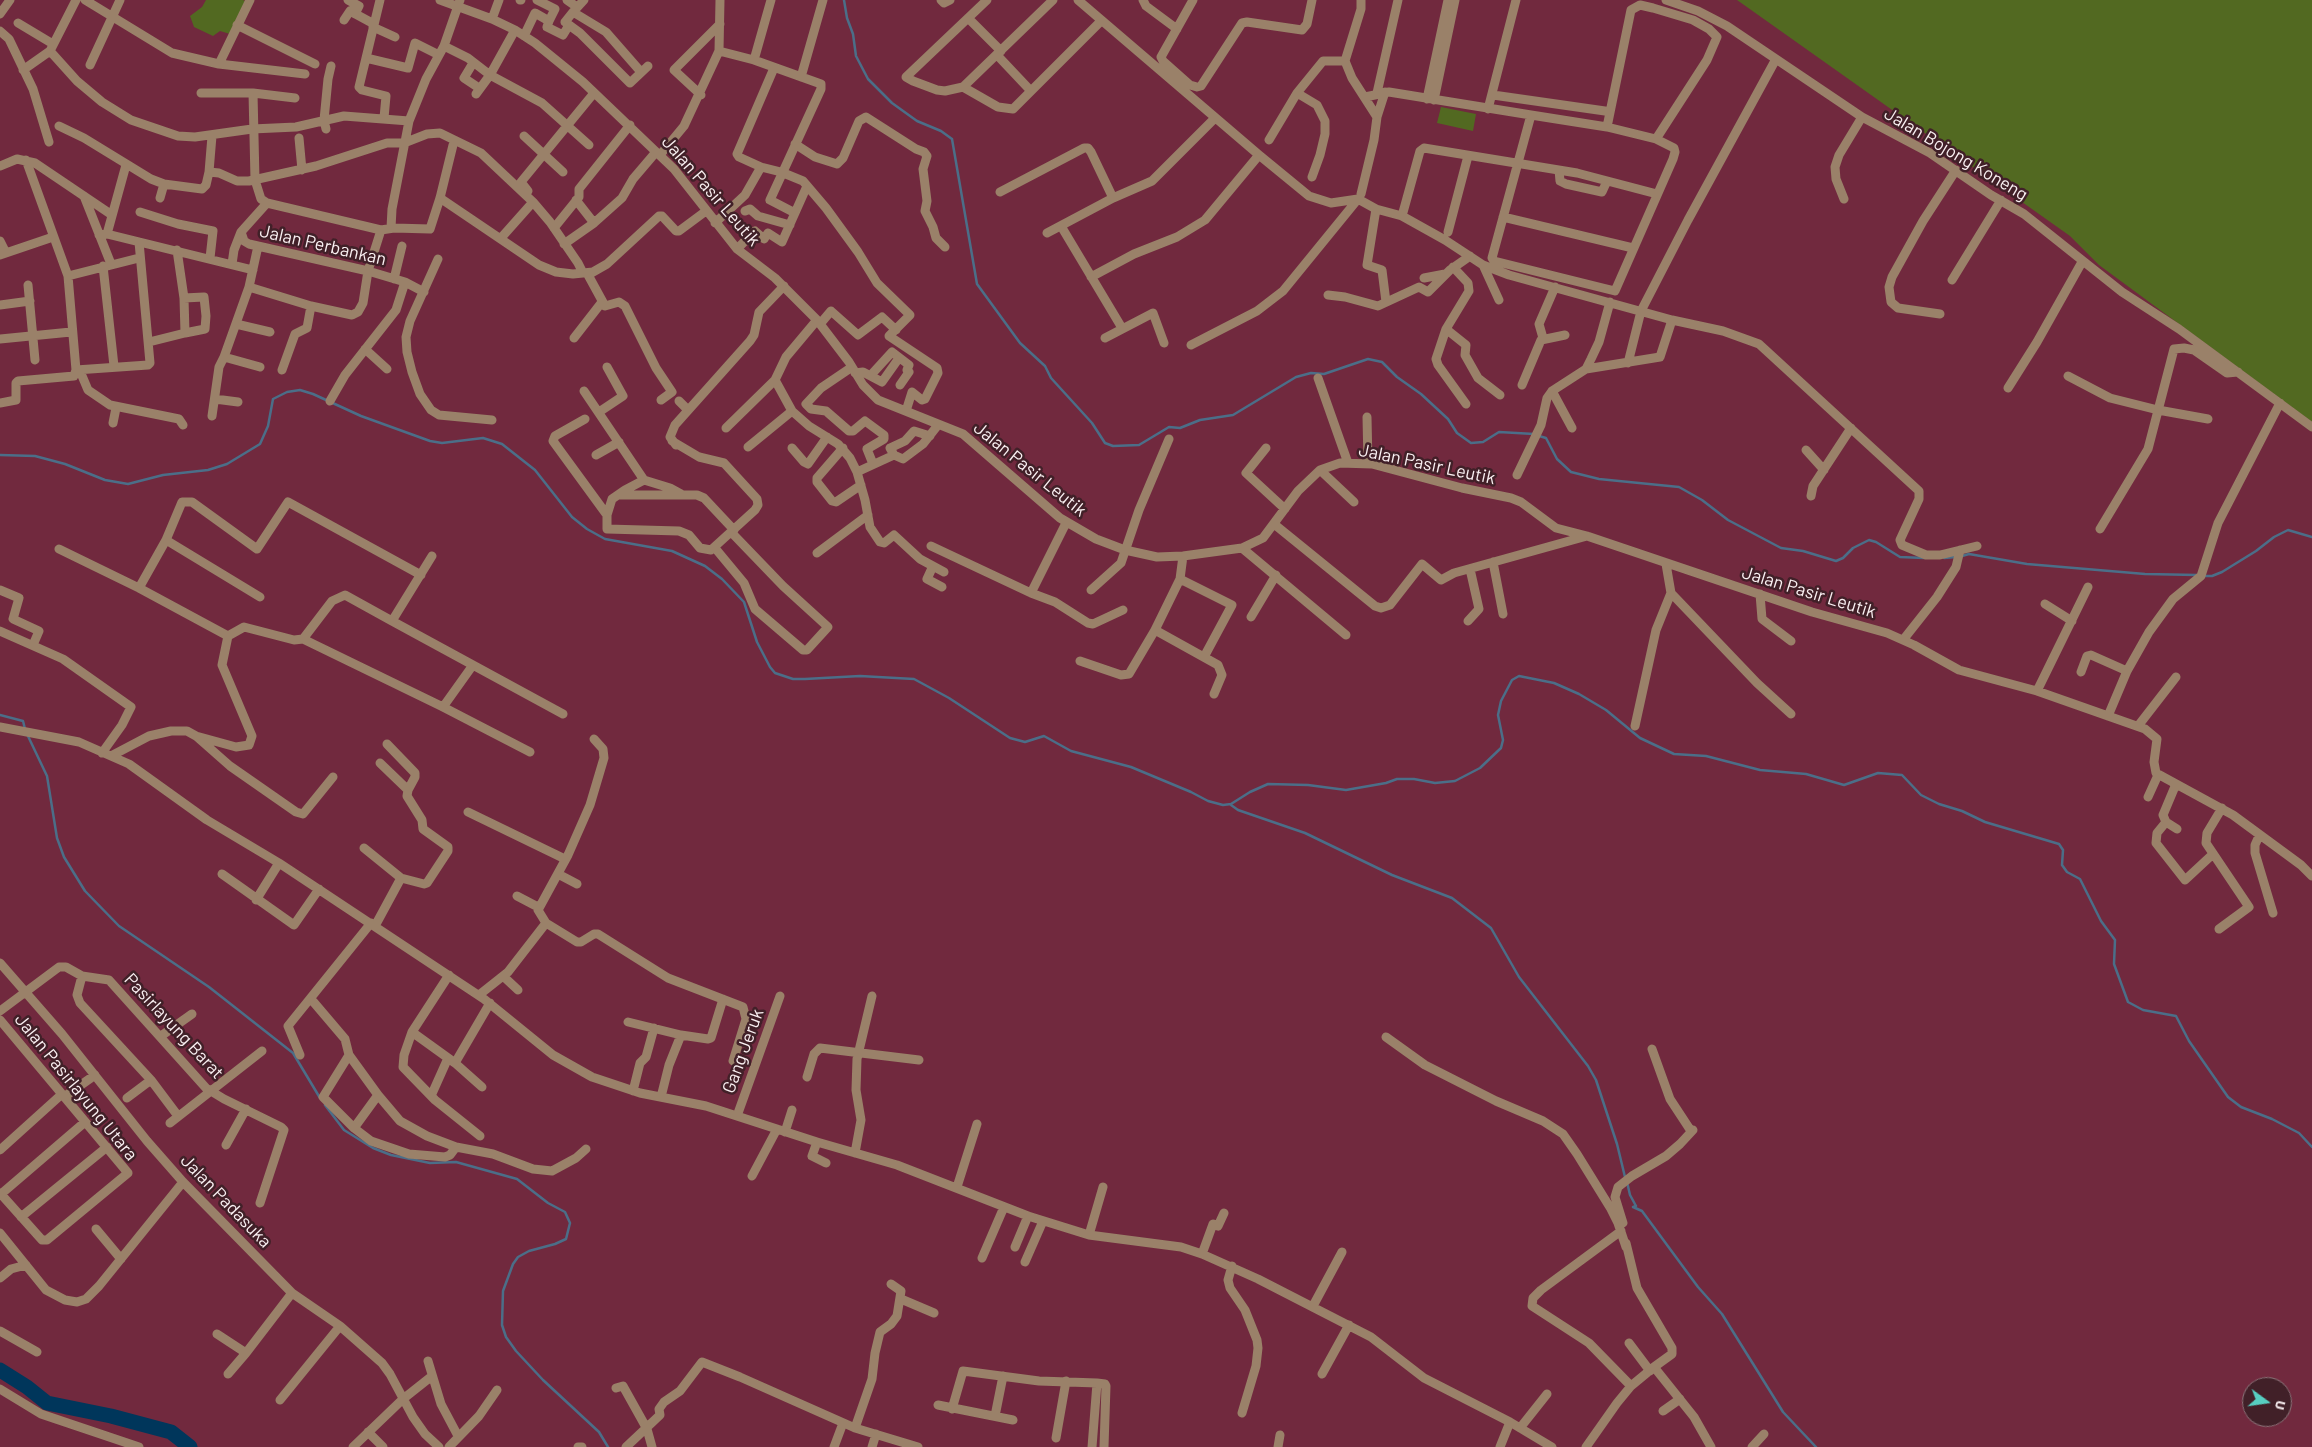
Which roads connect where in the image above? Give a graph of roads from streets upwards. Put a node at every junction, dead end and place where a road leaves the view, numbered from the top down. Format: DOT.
graph roads {
  1 [pos="10,0"];
  2 [pos="76,0"];
  3 [pos="85,0"];
  4 [pos="120,0"];
  5 [pos="250,0"];
  6 [pos="348,0"];
  7 [pos="380,0"];
  8 [pos="440,0"];
  9 [pos="499,0"];
  10 [pos="537,0"];
  11 [pos="567,0"];
  12 [pos="584,0"];
  13 [pos="720,0"];
  14 [pos="771,0"];
  15 [pos="823,0"];
  16 [pos="941,0"];
  17 [pos="950,0"];
  18 [pos="987,0"];
  19 [pos="1053,0"];
  20 [pos="1078,0"];
  21 [pos="1143,0"];
  22 [pos="1193,0"];
  23 [pos="1312,0"];
  24 [pos="1361,0"];
  25 [pos="1398,0"];
  26 [pos="1448,0"];
  27 [pos="1455,0"];
  28 [pos="1516,0"];
  29 [pos="1666,0"];
  30 [pos="459,3"];
  31 [pos="575,10"];
  32 [pos="0,14"];
  33 [pos="355,14"];
  34 [pos="1448,15"];
  35 [pos="110,17"];
  36 [pos="492,18"];
  37 [pos="968,18"];
  38 [pos="344,20"];
  39 [pos="549,21"];
  40 [pos="1101,21"];
  41 [pos="18,23"];
  42 [pos="720,24"];
  43 [pos="237,25"];
  44 [pos="569,25"];
  45 [pos="374,26"];
  46 [pos="1176,28"];
  47 [pos="515,30"];
  48 [pos="0,31"];
  49 [pos="524,36"];
  50 [pos="395,37"];
  51 [pos="444,46"];
  52 [pos="52,48"];
  53 [pos="719,51"];
  54 [pos="999,52"];
  55 [pos="439,55"];
  56 [pos="366,58"];
  57 [pos="1776,59"];
  58 [pos="754,60"];
  59 [pos="1345,61"];
  60 [pos="473,63"];
  61 [pos="219,64"];
  62 [pos="315,64"];
  63 [pos="90,65"];
  64 [pos="331,66"];
  65 [pos="774,68"];
  66 [pos="23,70"];
  67 [pos="305,74"];
  68 [pos="490,74"];
  69 [pos="802,76"];
  70 [pos="963,87"];
  71 [pos="1030,90"];
  72 [pos="201,93"];
  73 [pos="253,93"];
  74 [pos="594,93"];
  75 [pos="1297,93"];
  76 [pos="1381,93"];
  77 [pos="701,95"];
  78 [pos="1493,95"];
  79 [pos="1365,97"];
  80 [pos="295,98"];
  81 [pos="1430,99"];
  82 [pos="1488,109"];
  83 [pos="1605,111"];
  84 [pos="1531,114"];
  85 [pos="1377,117"];
  86 [pos="1862,117"];
  87 [pos="384,118"];
  88 [pos="1215,118"];
  89 [pos="409,121"];
  90 [pos="567,124"];
  91 [pos="325,125"];
  92 [pos="630,125"];
  93 [pos="59,126"];
  94 [pos="1607,127"];
  95 [pos="252,129"];
  96 [pos="212,136"];
  97 [pos="524,136"];
  98 [pos="299,138"];
  99 [pos="1656,139"];
  100 [pos="1269,140"];
  101 [pos="49,142"];
  102 [pos="404,143"];
  103 [pos="795,144"];
  104 [pos="452,145"];
  105 [pos="589,145"];
  106 [pos="658,153"];
  107 [pos="543,154"];
  108 [pos="1259,155"];
  109 [pos="1468,156"];
  110 [pos="26,160"];
  111 [pos="1518,164"];
  112 [pos="126,165"];
  113 [pos="0,166"];
  114 [pos="761,167"];
  115 [pos="302,170"];
  116 [pos="1956,170"];
  117 [pos="209,172"];
  118 [pos="563,172"];
  119 [pos="781,172"];
  120 [pos="1312,177"];
  121 [pos="255,180"];
  122 [pos="164,184"];
  123 [pos="807,186"];
  124 [pos="1000,192"];
  125 [pos="1657,194"];
  126 [pos="84,196"];
  127 [pos="1359,197"];
  128 [pos="160,198"];
  129 [pos="440,198"];
  130 [pos="1113,198"];
  131 [pos="1844,199"];
  132 [pos="576,200"];
  133 [pos="2001,200"];
  134 [pos="533,202"];
  135 [pos="267,204"];
  136 [pos="1376,209"];
  137 [pos="706,210"];
  138 [pos="744,211"];
  139 [pos="140,212"];
  140 [pos="795,213"];
  141 [pos="112,215"];
  142 [pos="552,215"];
  143 [pos="1402,216"];
  144 [pos="1503,216"];
  145 [pos="594,223"];
  146 [pos="715,223"];
  147 [pos="790,225"];
  148 [pos="1061,226"];
  149 [pos="391,228"];
  150 [pos="554,228"];
  151 [pos="381,230"];
  152 [pos="241,232"];
  153 [pos="1448,232"];
  154 [pos="1047,233"];
  155 [pos="103,234"];
  156 [pos="53,237"];
  157 [pos="501,238"];
  158 [pos="0,241"];
  159 [pos="139,242"];
  160 [pos="564,244"];
  161 [pos="258,246"];
  162 [pos="402,246"];
  163 [pos="944,247"];
  164 [pos="1633,248"];
  165 [pos="737,249"];
  166 [pos="177,250"];
  167 [pos="3,254"];
  168 [pos="1470,256"];
  169 [pos="139,258"];
  170 [pos="210,258"];
  171 [pos="438,259"];
  172 [pos="2082,262"];
  173 [pos="232,264"];
  174 [pos="107,265"];
  175 [pos="1483,265"];
  176 [pos="1453,267"];
  177 [pos="253,270"];
  178 [pos="368,271"];
  179 [pos="585,273"];
  180 [pos="1445,274"];
  181 [pos="68,276"];
  182 [pos="1091,277"];
  183 [pos="1424,278"];
  184 [pos="394,279"];
  185 [pos="1952,280"];
  186 [pos="404,282"];
  187 [pos="28,285"];
  188 [pos="784,286"];
  189 [pos="248,287"];
  190 [pos="1556,287"];
  191 [pos="424,292"];
  192 [pos="1328,295"];
  193 [pos="184,298"];
  194 [pos="1499,300"];
  195 [pos="30,301"];
  196 [pos="602,302"];
  197 [pos="1386,302"];
  198 [pos="1610,302"];
  199 [pos="0,304"];
  200 [pos="311,306"];
  201 [pos="1641,311"];
  202 [pos="1940,314"];
  203 [pos="1672,320"];
  204 [pos="818,322"];
  205 [pos="236,324"];
  206 [pos="1122,328"];
  207 [pos="1446,329"];
  208 [pos="896,330"];
  209 [pos="71,332"];
  210 [pos="270,332"];
  211 [pos="185,333"];
  212 [pos="1565,335"];
  213 [pos="33,336"];
  214 [pos="574,338"];
  215 [pos="1105,338"];
  216 [pos="1543,338"];
  217 [pos="0,339"];
  218 [pos="149,342"];
  219 [pos="1164,343"];
  220 [pos="1191,345"];
  221 [pos="364,349"];
  222 [pos="224,357"];
  223 [pos="899,358"];
  224 [pos="35,360"];
  225 [pos="1628,363"];
  226 [pos="114,366"];
  227 [pos="607,367"];
  228 [pos="260,368"];
  229 [pos="387,369"];
  230 [pos="1586,369"];
  231 [pos="78,370"];
  232 [pos="282,370"];
  233 [pos="854,370"];
  234 [pos="2238,372"];
  235 [pos="871,374"];
  236 [pos="886,376"];
  237 [pos="2068,376"];
  238 [pos="1318,378"];
  239 [pos="775,380"];
  240 [pos="900,385"];
  241 [pos="1522,385"];
  242 [pos="2008,388"];
  243 [pos="584,391"];
  244 [pos="1552,391"];
  245 [pos="912,392"];
  246 [pos="1500,395"];
  247 [pos="215,399"];
  248 [pos="661,400"];
  249 [pos="330,401"];
  250 [pos="679,401"];
  251 [pos="238,402"];
  252 [pos="0,403"];
  253 [pos="2280,403"];
  254 [pos="1466,404"];
  255 [pos="116,408"];
  256 [pos="688,410"];
  257 [pos="2158,410"];
  258 [pos="792,411"];
  259 [pos="906,411"];
  260 [pos="599,412"];
  261 [pos="212,416"];
  262 [pos="1367,417"];
  263 [pos="2208,418"];
  264 [pos="585,419"];
  265 [pos="492,420"];
  266 [pos="113,423"];
  267 [pos="183,425"];
  268 [pos="938,425"];
  269 [pos="2312,427"];
  270 [pos="726,428"];
  271 [pos="1572,428"];
  272 [pos="1851,428"];
  273 [pos="930,436"];
  274 [pos="828,437"];
  275 [pos="1169,440"];
  276 [pos="619,442"];
  277 [pos="748,446"];
  278 [pos="792,448"];
  279 [pos="843,448"];
  280 [pos="1266,448"];
  281 [pos="1806,450"];
  282 [pos="596,455"];
  283 [pos="894,455"];
  284 [pos="1348,463"];
  285 [pos="873,464"];
  286 [pos="1368,464"];
  287 [pos="1320,470"];
  288 [pos="1824,470"];
  289 [pos="857,472"];
  290 [pos="1516,474"];
  291 [pos="644,480"];
  292 [pos="861,485"];
  293 [pos="681,494"];
  294 [pos="621,495"];
  295 [pos="1811,496"];
  296 [pos="1354,502"];
  297 [pos="1285,509"];
  298 [pos="606,515"];
  299 [pos="868,516"];
  300 [pos="1066,523"];
  301 [pos="1274,524"];
  302 [pos="2100,529"];
  303 [pos="732,531"];
  304 [pos="1587,536"];
  305 [pos="166,540"];
  306 [pos="931,546"];
  307 [pos="1977,546"];
  308 [pos="714,548"];
  309 [pos="1242,548"];
  310 [pos="59,549"];
  311 [pos="1126,550"];
  312 [pos="1960,550"];
  313 [pos="817,553"];
  314 [pos="432,556"];
  315 [pos="1183,556"];
  316 [pos="1493,562"];
  317 [pos="1666,564"];
  318 [pos="933,566"];
  319 [pos="1470,569"];
  320 [pos="944,572"];
  321 [pos="421,575"];
  322 [pos="1276,575"];
  323 [pos="1180,579"];
  324 [pos="942,587"];
  325 [pos="2088,587"];
  326 [pos="139,588"];
  327 [pos="0,590"];
  328 [pos="1091,590"];
  329 [pos="1031,593"];
  330 [pos="1672,593"];
  331 [pos="1760,594"];
  332 [pos="260,597"];
  333 [pos="2045,604"];
  334 [pos="1123,610"];
  335 [pos="1503,614"];
  336 [pos="1251,617"];
  337 [pos="1468,621"];
  338 [pos="2072,621"];
  339 [pos="392,622"];
  340 [pos="1155,630"];
  341 [pos="0,631"];
  342 [pos="1346,635"];
  343 [pos="228,636"];
  344 [pos="303,638"];
  345 [pos="1903,640"];
  346 [pos="1791,641"];
  347 [pos="33,645"];
  348 [pos="1204,657"];
  349 [pos="1080,660"];
  350 [pos="473,665"];
  351 [pos="2127,671"];
  352 [pos="2081,672"];
  353 [pos="2176,677"];
  354 [pos="2037,691"];
  355 [pos="1214,694"];
  356 [pos="443,708"];
  357 [pos="563,714"];
  358 [pos="1791,714"];
  359 [pos="2108,716"];
  360 [pos="1635,726"];
  361 [pos="2138,726"];
  362 [pos="0,727"];
  363 [pos="196,736"];
  364 [pos="594,739"];
  365 [pos="387,744"];
  366 [pos="530,752"];
  367 [pos="107,754"];
  368 [pos="380,763"];
  369 [pos="2158,775"];
  370 [pos="333,777"];
  371 [pos="2176,784"];
  372 [pos="408,790"];
  373 [pos="2148,797"];
  374 [pos="2222,808"];
  375 [pos="468,812"];
  376 [pos="2166,822"];
  377 [pos="2177,829"];
  378 [pos="2259,836"];
  379 [pos="364,848"];
  380 [pos="2213,854"];
  381 [pos="566,859"];
  382 [pos="279,863"];
  383 [pos="222,874"];
  384 [pos="558,874"];
  385 [pos="2312,876"];
  386 [pos="401,878"];
  387 [pos="577,884"];
  388 [pos="319,890"];
  389 [pos="517,896"];
  390 [pos="256,900"];
  391 [pos="538,907"];
  392 [pos="2273,912"];
  393 [pos="546,923"];
  394 [pos="373,925"];
  395 [pos="2219,929"];
  396 [pos="0,963"];
  397 [pos="449,975"];
  398 [pos="82,976"];
  399 [pos="503,976"];
  400 [pos="518,990"];
  401 [pos="26,992"];
  402 [pos="479,995"];
  403 [pos="780,996"];
  404 [pos="872,996"];
  405 [pos="311,998"];
  406 [pos="723,999"];
  407 [pos="490,1003"];
  408 [pos="0,1011"];
  409 [pos="192,1014"];
  410 [pos="0,1020"];
  411 [pos="628,1022"];
  412 [pos="654,1028"];
  413 [pos="412,1032"];
  414 [pos="681,1035"];
  415 [pos="161,1036"];
  416 [pos="1386,1037"];
  417 [pos="1652,1049"];
  418 [pos="262,1051"];
  419 [pos="858,1051"];
  420 [pos="300,1055"];
  421 [pos="349,1055"];
  422 [pos="452,1060"];
  423 [pos="919,1060"];
  424 [pos="733,1061"];
  425 [pos="95,1074"];
  426 [pos="807,1077"];
  427 [pos="151,1080"];
  428 [pos="482,1087"];
  429 [pos="633,1091"];
  430 [pos="210,1092"];
  431 [pos="378,1095"];
  432 [pos="63,1096"];
  433 [pos="431,1096"];
  434 [pos="660,1097"];
  435 [pos="126,1098"];
  436 [pos="246,1109"];
  437 [pos="792,1110"];
  438 [pos="178,1116"];
  439 [pos="737,1116"];
  440 [pos="85,1122"];
  441 [pos="170,1123"];
  442 [pos="977,1124"];
  443 [pos="354,1128"];
  444 [pos="781,1130"];
  445 [pos="480,1136"];
  446 [pos="816,1142"];
  447 [pos="226,1144"];
  448 [pos="107,1147"];
  449 [pos="456,1147"];
  450 [pos="586,1149"];
  451 [pos="0,1150"];
  452 [pos="856,1153"];
  453 [pos="826,1163"];
  454 [pos="752,1176"];
  455 [pos="184,1182"];
  456 [pos="957,1187"];
  457 [pos="1103,1187"];
  458 [pos="0,1194"];
  459 [pos="260,1203"];
  460 [pos="1004,1207"];
  461 [pos="1224,1214"];
  462 [pos="1028,1216"];
  463 [pos="21,1217"];
  464 [pos="1043,1221"];
  465 [pos="96,1229"];
  466 [pos="1621,1231"];
  467 [pos="0,1233"];
  468 [pos="1089,1235"];
  469 [pos="1015,1247"];
  470 [pos="1626,1247"];
  471 [pos="1342,1252"];
  472 [pos="1202,1254"];
  473 [pos="121,1258"];
  474 [pos="982,1258"];
  475 [pos="1026,1262"];
  476 [pos="26,1265"];
  477 [pos="1232,1266"];
  478 [pos="0,1278"];
  479 [pos="891,1284"];
  480 [pos="292,1293"];
  481 [pos="900,1299"];
  482 [pos="1313,1306"];
  483 [pos="934,1313"];
  484 [pos="1349,1325"];
  485 [pos="340,1326"];
  486 [pos="0,1330"];
  487 [pos="217,1334"];
  488 [pos="1629,1343"];
  489 [pos="37,1352"];
  490 [pos="246,1352"];
  491 [pos="428,1361"];
  492 [pos="1652,1369"];
  493 [pos="228,1374"];
  494 [pos="1322,1374"];
  495 [pos="432,1376"];
  496 [pos="1003,1376"];
  497 [pos="1066,1381"];
  498 [pos="1097,1383"];
  499 [pos="1632,1386"];
  500 [pos="616,1388"];
  501 [pos="0,1389"];
  502 [pos="497,1390"];
  503 [pos="1547,1394"];
  504 [pos="403,1399"];
  505 [pos="1680,1399"];
  506 [pos="280,1400"];
  507 [pos="938,1405"];
  508 [pos="952,1409"];
  509 [pos="1663,1411"];
  510 [pos="1242,1414"];
  511 [pos="995,1416"];
  512 [pos="1012,1420"];
  513 [pos="1510,1422"];
  514 [pos="843,1423"];
  515 [pos="856,1428"];
  516 [pos="1520,1428"];
  517 [pos="647,1429"];
  518 [pos="368,1432"];
  519 [pos="876,1434"];
  520 [pos="1764,1434"];
  521 [pos="1280,1435"];
  522 [pos="458,1436"];
  523 [pos="1056,1438"];
  524 [pos="139,1447"];
  525 [pos="353,1447"];
  526 [pos="383,1447"];
  527 [pos="438,1447"];
  528 [pos="449,1447"];
  529 [pos="578,1447"];
  530 [pos="582,1447"];
  531 [pos="626,1447"];
  532 [pos="652,1447"];
  533 [pos="834,1447"];
  534 [pos="872,1447"];
  535 [pos="918,1447"];
  536 [pos="1092,1447"];
  537 [pos="1104,1447"];
  538 [pos="1278,1447"];
  539 [pos="1500,1447"];
  540 [pos="1552,1447"];
  541 [pos="1586,1447"];
  542 [pos="1711,1447"];
  543 [pos="1752,1447"];
  1 -- 32 [label="street"];
  2 -- 52 [label="street"];
  3 -- 35 [label="street"];
  4 -- 35 [label="street"];
  5 -- 43 [label="street"];
  6 -- 33 [label="street"];
  7 -- 45 [label="street"];
  8 -- 30 [label="street, Jalan Pasir Leutik"];
  9 -- 36 [label="street"];
  10 -- 39 [label="street"];
  11 -- 31 [label="street"];
  12 -- 31 [label="street"];
  13 -- 42 [label="street"];
  14 -- 58 [label="street"];
  15 -- 69 [label="street"];
  16 -- 17 [label="street"];
  18 -- 37 [label="street"];
  19 -- 54 [label="street"];
  20 -- 40 [label="street"];
  21 -- 46 [label="street"];
  22 -- 46 [label="street"];
  23 -- 46 [label="street"];
  24 -- 59 [label="street"];
  25 -- 76 [label="street"];
  26 -- 34 [label="street"];
  27 -- 34 [label="street"];
  28 -- 78 [label="street"];
  29 -- 57 [label="street, Jalan Bojong Koneng"];
  30 -- 36 [label="street, Jalan Pasir Leutik"];
  30 -- 51 [label="street"];
  31 -- 44 [label="street"];
  31 -- 44 [label="street"];
  33 -- 38 [label="street"];
  33 -- 45 [label="street"];
  34 -- 81 [label="street"];
  35 -- 61 [label="street"];
  35 -- 63 [label="street"];
  36 -- 47 [label="street, Jalan Pasir Leutik"];
  37 -- 54 [label="street"];
  37 -- 70 [label="street"];
  39 -- 44 [label="street"];
  39 -- 49 [label="street"];
  40 -- 71 [label="street"];
  40 -- 88 [label="street"];
  41 -- 52 [label="street"];
  42 -- 53 [label="street"];
  42 -- 77 [label="street"];
  43 -- 61 [label="street"];
  43 -- 62 [label="street"];
  45 -- 50 [label="street"];
  45 -- 56 [label="street"];
  47 -- 49 [label="street, Jalan Pasir Leutik"];
  47 -- 68 [label="street"];
  48 -- 66 [label="street"];
  49 -- 74 [label="street, Jalan Pasir Leutik"];
  51 -- 55 [label="street"];
  51 -- 60 [label="street"];
  52 -- 66 [label="street"];
  52 -- 96 [label="street"];
  53 -- 58 [label="street"];
  53 -- 77 [label="street"];
  54 -- 70 [label="street"];
  54 -- 71 [label="street"];
  55 -- 56 [label="street"];
  55 -- 89 [label="street"];
  56 -- 87 [label="street"];
  57 -- 86 [label="street, Jalan Bojong Koneng"];
  57 -- 201 [label="street"];
  58 -- 65 [label="street"];
  59 -- 75 [label="street"];
  59 -- 79 [label="street"];
  60 -- 68 [label="street"];
  60 -- 68 [label="street"];
  61 -- 67 [label="street"];
  64 -- 91 [label="street"];
  65 -- 69 [label="street"];
  65 -- 114 [label="street"];
  66 -- 101 [label="street"];
  68 -- 90 [label="street"];
  69 -- 103 [label="street"];
  70 -- 71 [label="street"];
  72 -- 73 [label="street"];
  73 -- 80 [label="street"];
  73 -- 95 [label="street"];
  74 -- 90 [label="street"];
  74 -- 92 [label="street, Jalan Pasir Leutik"];
  75 -- 100 [label="street"];
  75 -- 120 [label="street"];
  76 -- 79 [label="street"];
  76 -- 81 [label="street"];
  76 -- 85 [label="street"];
  77 -- 106 [label="street"];
  78 -- 82 [label="street"];
  78 -- 83 [label="street"];
  79 -- 85 [label="street"];
  81 -- 82 [label="street"];
  82 -- 84 [label="street"];
  84 -- 94 [label="street"];
  84 -- 111 [label="street"];
  85 -- 127 [label="street"];
  86 -- 116 [label="street, Jalan Bojong Koneng"];
  86 -- 131 [label="street"];
  87 -- 89 [label="street"];
  87 -- 91 [label="street"];
  88 -- 108 [label="street"];
  88 -- 130 [label="street"];
  89 -- 102 [label="street"];
  90 -- 105 [label="street"];
  90 -- 107 [label="street"];
  91 -- 95 [label="street"];
  92 -- 106 [label="street, Jalan Pasir Leutik"];
  92 -- 132 [label="street"];
  93 -- 112 [label="street"];
  94 -- 99 [label="street"];
  94 -- 99 [label="street"];
  95 -- 96 [label="street"];
  95 -- 121 [label="street"];
  96 -- 117 [label="street"];
  97 -- 107 [label="street"];
  98 -- 115 [label="street"];
  99 -- 125 [label="street"];
  102 -- 115 [label="street"];
  102 -- 134 [label="street"];
  102 -- 149 [label="street"];
  103 -- 119 [label="street"];
  103 -- 163 [label="street"];
  104 -- 129 [label="street"];
  106 -- 137 [label="street, Jalan Pasir Leutik"];
  106 -- 145 [label="street"];
  107 -- 118 [label="street"];
  107 -- 142 [label="street"];
  108 -- 127 [label="street"];
  108 -- 182 [label="street"];
  109 -- 111 [label="street"];
  109 -- 143 [label="street"];
  109 -- 153 [label="street"];
  110 -- 113 [label="street"];
  110 -- 126 [label="street"];
  110 -- 156 [label="street"];
  111 -- 125 [label="street"];
  111 -- 144 [label="street"];
  112 -- 122 [label="street"];
  112 -- 141 [label="street"];
  114 -- 119 [label="street"];
  114 -- 146 [label="street"];
  115 -- 121 [label="street"];
  116 -- 133 [label="street, Jalan Bojong Koneng"];
  116 -- 202 [label="street"];
  117 -- 121 [label="street"];
  117 -- 122 [label="street"];
  119 -- 123 [label="street"];
  119 -- 140 [label="street"];
  121 -- 135 [label="street"];
  122 -- 128 [label="street"];
  123 -- 140 [label="street"];
  123 -- 208 [label="street"];
  124 -- 130 [label="street"];
  125 -- 164 [label="street"];
  126 -- 141 [label="street"];
  126 -- 155 [label="street"];
  127 -- 136 [label="street"];
  127 -- 220 [label="street"];
  129 -- 149 [label="street"];
  129 -- 157 [label="street"];
  130 -- 148 [label="street"];
  132 -- 145 [label="street"];
  132 -- 150 [label="street"];
  133 -- 172 [label="street, Jalan Bojong Koneng"];
  133 -- 185 [label="street"];
  134 -- 150 [label="street"];
  134 -- 157 [label="street"];
  135 -- 151 [label="street"];
  135 -- 152 [label="street"];
  136 -- 143 [label="street"];
  136 -- 197 [label="street"];
  137 -- 146 [label="street, Jalan Pasir Leutik"];
  137 -- 179 [label="street"];
  138 -- 147 [label="street"];
  139 -- 170 [label="street"];
  140 -- 147 [label="street"];
  141 -- 155 [label="street"];
  143 -- 168 [label="street"];
  144 -- 164 [label="street"];
  144 -- 164 [label="street"];
  145 -- 160 [label="street"];
  146 -- 165 [label="street, Jalan Pasir Leutik"];
  147 -- 165 [label="street"];
  148 -- 154 [label="street"];
  148 -- 182 [label="street"];
  149 -- 151 [label="street"];
  150 -- 160 [label="street"];
  151 -- 178 [label="street"];
  152 -- 161 [label="street, Jalan Perbankan"];
  152 -- 173 [label="street"];
  155 -- 159 [label="street"];
  155 -- 174 [label="street"];
  156 -- 167 [label="street"];
  156 -- 181 [label="street"];
  157 -- 179 [label="street"];
  158 -- 167 [label="street"];
  159 -- 166 [label="street"];
  159 -- 169 [label="street"];
  160 -- 179 [label="street"];
  161 -- 177 [label="street"];
  161 -- 178 [label="street, Jalan Perbankan"];
  162 -- 184 [label="street"];
  165 -- 188 [label="street, Jalan Pasir Leutik"];
  166 -- 170 [label="street"];
  166 -- 193 [label="street"];
  168 -- 175 [label="street"];
  168 -- 176 [label="street"];
  169 -- 174 [label="street"];
  169 -- 218 [label="street"];
  170 -- 173 [label="street"];
  171 -- 191 [label="street"];
  172 -- 234 [label="street, Jalan Bojong Koneng"];
  172 -- 242 [label="street"];
  173 -- 177 [label="street"];
  174 -- 181 [label="street"];
  174 -- 226 [label="street"];
  175 -- 190 [label="street"];
  175 -- 194 [label="street"];
  176 -- 180 [label="street"];
  176 -- 207 [label="street"];
  177 -- 189 [label="street"];
  178 -- 184 [label="street, Jalan Perbankan"];
  178 -- 200 [label="street"];
  179 -- 196 [label="street"];
  180 -- 183 [label="street"];
  180 -- 197 [label="street"];
  181 -- 209 [label="street"];
  182 -- 206 [label="street"];
  184 -- 186 [label="street, Jalan Perbankan"];
  186 -- 191 [label="street, Jalan Perbankan"];
  186 -- 221 [label="street"];
  187 -- 195 [label="street"];
  188 -- 204 [label="street, Jalan Pasir Leutik"];
  188 -- 256 [label="street"];
  189 -- 200 [label="street"];
  189 -- 205 [label="street"];
  190 -- 198 [label="street"];
  190 -- 216 [label="street"];
  191 -- 265 [label="street"];
  192 -- 197 [label="street"];
  193 -- 211 [label="street"];
  193 -- 211 [label="street"];
  195 -- 199 [label="street"];
  195 -- 213 [label="street"];
  196 -- 214 [label="street"];
  196 -- 248 [label="street"];
  198 -- 201 [label="street"];
  198 -- 230 [label="street"];
  200 -- 232 [label="street"];
  201 -- 203 [label="street"];
  201 -- 225 [label="street"];
  203 -- 225 [label="street"];
  203 -- 272 [label="street"];
  204 -- 208 [label="street"];
  204 -- 233 [label="street, Jalan Pasir Leutik"];
  204 -- 239 [label="street"];
  205 -- 210 [label="street"];
  205 -- 222 [label="street"];
  206 -- 215 [label="street"];
  206 -- 219 [label="street"];
  207 -- 246 [label="street"];
  207 -- 254 [label="street"];
  208 -- 245 [label="street"];
  209 -- 213 [label="street"];
  209 -- 231 [label="street"];
  211 -- 218 [label="street"];
  212 -- 216 [label="street"];
  213 -- 217 [label="street"];
  213 -- 224 [label="street"];
  216 -- 241 [label="street"];
  218 -- 226 [label="street"];
  221 -- 229 [label="street"];
  221 -- 249 [label="street"];
  222 -- 228 [label="street"];
  222 -- 247 [label="street"];
  223 -- 235 [label="street"];
  223 -- 236 [label="street"];
  223 -- 240 [label="street"];
  225 -- 230 [label="street"];
  226 -- 231 [label="street"];
  227 -- 260 [label="street"];
  230 -- 244 [label="street"];
  231 -- 252 [label="street"];
  231 -- 255 [label="street"];
  233 -- 235 [label="street"];
  233 -- 259 [label="street, Jalan Pasir Leutik"];
  233 -- 285 [label="street"];
  234 -- 253 [label="street, Jalan Bojong Koneng"];
  234 -- 257 [label="street"];
  235 -- 236 [label="street"];
  236 -- 240 [label="street"];
  237 -- 257 [label="street"];
  238 -- 284 [label="street"];
  239 -- 258 [label="street"];
  239 -- 270 [label="street"];
  240 -- 245 [label="street"];
  243 -- 260 [label="street"];
  244 -- 271 [label="street"];
  244 -- 290 [label="street"];
  245 -- 259 [label="street"];
  247 -- 251 [label="street"];
  247 -- 261 [label="street"];
  250 -- 256 [label="street"];
  253 -- 269 [label="street, Jalan Bojong Koneng"];
  253 -- 351 [label="street"];
  255 -- 266 [label="street"];
  255 -- 267 [label="street"];
  256 -- 303 [label="street"];
  257 -- 263 [label="street"];
  257 -- 302 [label="street"];
  258 -- 274 [label="street"];
  258 -- 277 [label="street"];
  259 -- 268 [label="street, Jalan Pasir Leutik"];
  260 -- 276 [label="street"];
  262 -- 286 [label="street"];
  264 -- 298 [label="street"];
  268 -- 273 [label="street"];
  268 -- 300 [label="street, Jalan Pasir Leutik"];
  272 -- 288 [label="street"];
  272 -- 312 [label="street"];
  273 -- 283 [label="street"];
  273 -- 283 [label="street"];
  274 -- 278 [label="street"];
  274 -- 279 [label="street"];
  275 -- 311 [label="street"];
  276 -- 282 [label="street"];
  276 -- 291 [label="street"];
  279 -- 289 [label="street"];
  279 -- 292 [label="street"];
  280 -- 297 [label="street"];
  281 -- 288 [label="street"];
  283 -- 285 [label="street"];
  284 -- 286 [label="street, Jalan Pasir Leutik"];
  284 -- 287 [label="street, Jalan Pasir Leutik"];
  285 -- 289 [label="street"];
  286 -- 304 [label="street, Jalan Pasir Leutik"];
  287 -- 296 [label="street"];
  287 -- 297 [label="street, Jalan Pasir Leutik"];
  288 -- 295 [label="street"];
  289 -- 292 [label="street"];
  291 -- 293 [label="street"];
  291 -- 294 [label="street"];
  292 -- 299 [label="street"];
  293 -- 294 [label="street"];
  293 -- 303 [label="street"];
  294 -- 298 [label="street"];
  297 -- 301 [label="street, Jalan Pasir Leutik"];
  298 -- 308 [label="street"];
  299 -- 313 [label="street"];
  299 -- 318 [label="street"];
  300 -- 311 [label="street, Jalan Pasir Leutik"];
  300 -- 329 [label="street"];
  301 -- 309 [label="street, Jalan Pasir Leutik"];
  301 -- 319 [label="street"];
  303 -- 308 [label="street"];
  303 -- 308 [label="street"];
  304 -- 316 [label="street"];
  304 -- 317 [label="street, Jalan Pasir Leutik"];
  305 -- 321 [label="street"];
  305 -- 326 [label="street"];
  305 -- 332 [label="street"];
  306 -- 329 [label="street"];
  307 -- 312 [label="street"];
  309 -- 315 [label="street, Jalan Pasir Leutik"];
  309 -- 322 [label="street"];
  310 -- 326 [label="street"];
  311 -- 315 [label="street, Jalan Pasir Leutik"];
  311 -- 328 [label="street"];
  312 -- 345 [label="street"];
  314 -- 321 [label="street"];
  315 -- 323 [label="street"];
  316 -- 319 [label="street"];
  316 -- 335 [label="street"];
  317 -- 330 [label="street"];
  317 -- 331 [label="street, Jalan Pasir Leutik"];
  318 -- 320 [label="street"];
  318 -- 324 [label="street"];
  319 -- 337 [label="street"];
  321 -- 339 [label="street"];
  322 -- 336 [label="street"];
  322 -- 342 [label="street"];
  323 -- 340 [label="street"];
  323 -- 348 [label="street"];
  325 -- 338 [label="street"];
  326 -- 343 [label="street"];
  327 -- 347 [label="street"];
  329 -- 334 [label="street"];
  330 -- 358 [label="street"];
  330 -- 360 [label="street"];
  331 -- 345 [label="street, Jalan Pasir Leutik"];
  331 -- 346 [label="street"];
  333 -- 338 [label="street"];
  338 -- 354 [label="street"];
  339 -- 344 [label="street"];
  339 -- 350 [label="street"];
  340 -- 348 [label="street"];
  340 -- 349 [label="street"];
  341 -- 347 [label="street"];
  343 -- 344 [label="street"];
  343 -- 363 [label="street"];
  344 -- 356 [label="street"];
  345 -- 354 [label="street, Jalan Pasir Leutik"];
  347 -- 367 [label="street"];
  348 -- 355 [label="street"];
  350 -- 356 [label="street"];
  350 -- 357 [label="street"];
  351 -- 352 [label="street"];
  351 -- 359 [label="street"];
  353 -- 361 [label="street"];
  354 -- 359 [label="street, Jalan Pasir Leutik"];
  356 -- 366 [label="street"];
  359 -- 361 [label="street, Jalan Pasir Leutik"];
  361 -- 369 [label="street, Jalan Pasir Leutik"];
  362 -- 367 [label="street"];
  363 -- 367 [label="street"];
  363 -- 370 [label="street"];
  364 -- 381 [label="street"];
  365 -- 372 [label="street"];
  367 -- 382 [label="street"];
  368 -- 372 [label="street"];
  369 -- 371 [label="street"];
  369 -- 373 [label="street"];
  371 -- 374 [label="street"];
  371 -- 376 [label="street"];
  372 -- 386 [label="street"];
  374 -- 378 [label="street"];
  374 -- 380 [label="street"];
  375 -- 381 [label="street"];
  376 -- 377 [label="street"];
  376 -- 380 [label="street"];
  378 -- 385 [label="street"];
  378 -- 392 [label="street"];
  379 -- 386 [label="street"];
  380 -- 395 [label="street"];
  381 -- 384 [label="street"];
  382 -- 388 [label="street"];
  382 -- 390 [label="street"];
  383 -- 390 [label="street"];
  384 -- 387 [label="street"];
  384 -- 391 [label="street"];
  386 -- 394 [label="street"];
  388 -- 390 [label="street"];
  388 -- 394 [label="street"];
  389 -- 391 [label="street"];
  391 -- 393 [label="street"];
  393 -- 399 [label="street"];
  393 -- 406 [label="street"];
  394 -- 397 [label="street"];
  394 -- 405 [label="street"];
  396 -- 401 [label="street, Jalan Padasuka"];
  397 -- 402 [label="street"];
  397 -- 413 [label="street"];
  398 -- 401 [label="street, Pasirlayung Barat"];
  398 -- 415 [label="street, Pasirlayung Barat"];
  398 -- 427 [label="street"];
  399 -- 400 [label="street"];
  399 -- 402 [label="street"];
  401 -- 408 [label="street"];
  401 -- 425 [label="street, Jalan Padasuka"];
  402 -- 407 [label="street"];
  403 -- 439 [label="street, Gang Jeruk"];
  404 -- 419 [label="street"];
  405 -- 420 [label="street"];
  405 -- 421 [label="street"];
  406 -- 414 [label="street"];
  406 -- 424 [label="street"];
  407 -- 422 [label="street"];
  407 -- 429 [label="street"];
  409 -- 415 [label="street"];
  410 -- 432 [label="street, Jalan Pasirlayung Utara"];
  411 -- 412 [label="street"];
  412 -- 414 [label="street"];
  412 -- 429 [label="street"];
  413 -- 422 [label="street"];
  413 -- 433 [label="street"];
  414 -- 434 [label="street"];
  415 -- 430 [label="street, Pasirlayung Barat"];
  416 -- 466 [label="street"];
  417 -- 470 [label="street"];
  418 -- 430 [label="street"];
  419 -- 423 [label="street"];
  419 -- 426 [label="street"];
  419 -- 452 [label="street"];
  421 -- 431 [label="street"];
  421 -- 443 [label="street"];
  422 -- 428 [label="street"];
  422 -- 433 [label="street"];
  425 -- 432 [label="street"];
  425 -- 455 [label="street, Jalan Padasuka"];
  427 -- 435 [label="street"];
  427 -- 438 [label="street"];
  429 -- 434 [label="street"];
  430 -- 436 [label="street, Pasirlayung Barat"];
  430 -- 438 [label="street"];
  431 -- 443 [label="street"];
  431 -- 449 [label="street"];
  432 -- 440 [label="street, Jalan Pasirlayung Utara"];
  432 -- 451 [label="street"];
  433 -- 445 [label="street"];
  434 -- 439 [label="street"];
  436 -- 447 [label="street"];
  436 -- 459 [label="street, Pasirlayung Barat"];
  437 -- 444 [label="street"];
  438 -- 441 [label="street"];
  439 -- 444 [label="street"];
  440 -- 448 [label="street, Jalan Pasirlayung Utara"];
  440 -- 458 [label="street"];
  442 -- 456 [label="street"];
  443 -- 449 [label="street"];
  444 -- 446 [label="street"];
  444 -- 454 [label="street"];
  446 -- 452 [label="street"];
  446 -- 453 [label="street"];
  448 -- 463 [label="street"];
  448 -- 463 [label="street, Jalan Pasirlayung Utara"];
  449 -- 450 [label="street"];
  452 -- 456 [label="street"];
  455 -- 473 [label="street"];
  455 -- 480 [label="street, Jalan Padasuka"];
  456 -- 460 [label="street"];
  457 -- 468 [label="street"];
  458 -- 463 [label="street"];
  460 -- 462 [label="street"];
  460 -- 474 [label="street"];
  461 -- 472 [label="street"];
  462 -- 464 [label="street"];
  462 -- 469 [label="street"];
  464 -- 468 [label="street"];
  464 -- 475 [label="street"];
  465 -- 473 [label="street"];
  466 -- 470 [label="street"];
  466 -- 499 [label="street"];
  467 -- 476 [label="street"];
  468 -- 472 [label="street"];
  470 -- 492 [label="street"];
  471 -- 482 [label="street"];
  472 -- 477 [label="street"];
  473 -- 476 [label="street"];
  476 -- 478 [label="street"];
  477 -- 482 [label="street"];
  477 -- 510 [label="street"];
  479 -- 481 [label="street"];
  480 -- 485 [label="street, Jalan Padasuka"];
  480 -- 490 [label="street"];
  481 -- 483 [label="street"];
  481 -- 515 [label="street"];
  482 -- 484 [label="street"];
  484 -- 494 [label="street"];
  484 -- 513 [label="street"];
  485 -- 504 [label="street, Jalan Padasuka"];
  485 -- 506 [label="street"];
  486 -- 489 [label="street"];
  487 -- 490 [label="street"];
  488 -- 492 [label="street"];
  490 -- 493 [label="street"];
  491 -- 495 [label="street"];
  492 -- 499 [label="street"];
  492 -- 505 [label="street"];
  495 -- 504 [label="street"];
  495 -- 522 [label="street"];
  496 -- 497 [label="street"];
  496 -- 508 [label="street"];
  496 -- 511 [label="street"];
  497 -- 498 [label="street"];
  497 -- 523 [label="street"];
  498 -- 536 [label="street"];
  498 -- 537 [label="street"];
  499 -- 541 [label="street"];
  500 -- 517 [label="street"];
  501 -- 524 [label="street"];
  502 -- 522 [label="street"];
  503 -- 516 [label="street"];
  504 -- 518 [label="street"];
  504 -- 527 [label="street, Jalan Padasuka"];
  505 -- 509 [label="street"];
  505 -- 542 [label="street"];
  507 -- 508 [label="street"];
  508 -- 511 [label="street"];
  511 -- 512 [label="street"];
  513 -- 516 [label="street"];
  513 -- 539 [label="street"];
  514 -- 515 [label="street"];
  514 -- 517 [label="street"];
  514 -- 533 [label="street"];
  515 -- 519 [label="street"];
  516 -- 540 [label="street"];
  517 -- 531 [label="street"];
  517 -- 532 [label="street"];
  518 -- 525 [label="street"];
  518 -- 526 [label="street"];
  519 -- 534 [label="street"];
  519 -- 535 [label="street"];
  520 -- 543 [label="street"];
  521 -- 538 [label="street"];
  522 -- 528 [label="street"];
  529 -- 530 [label="street"];
}
